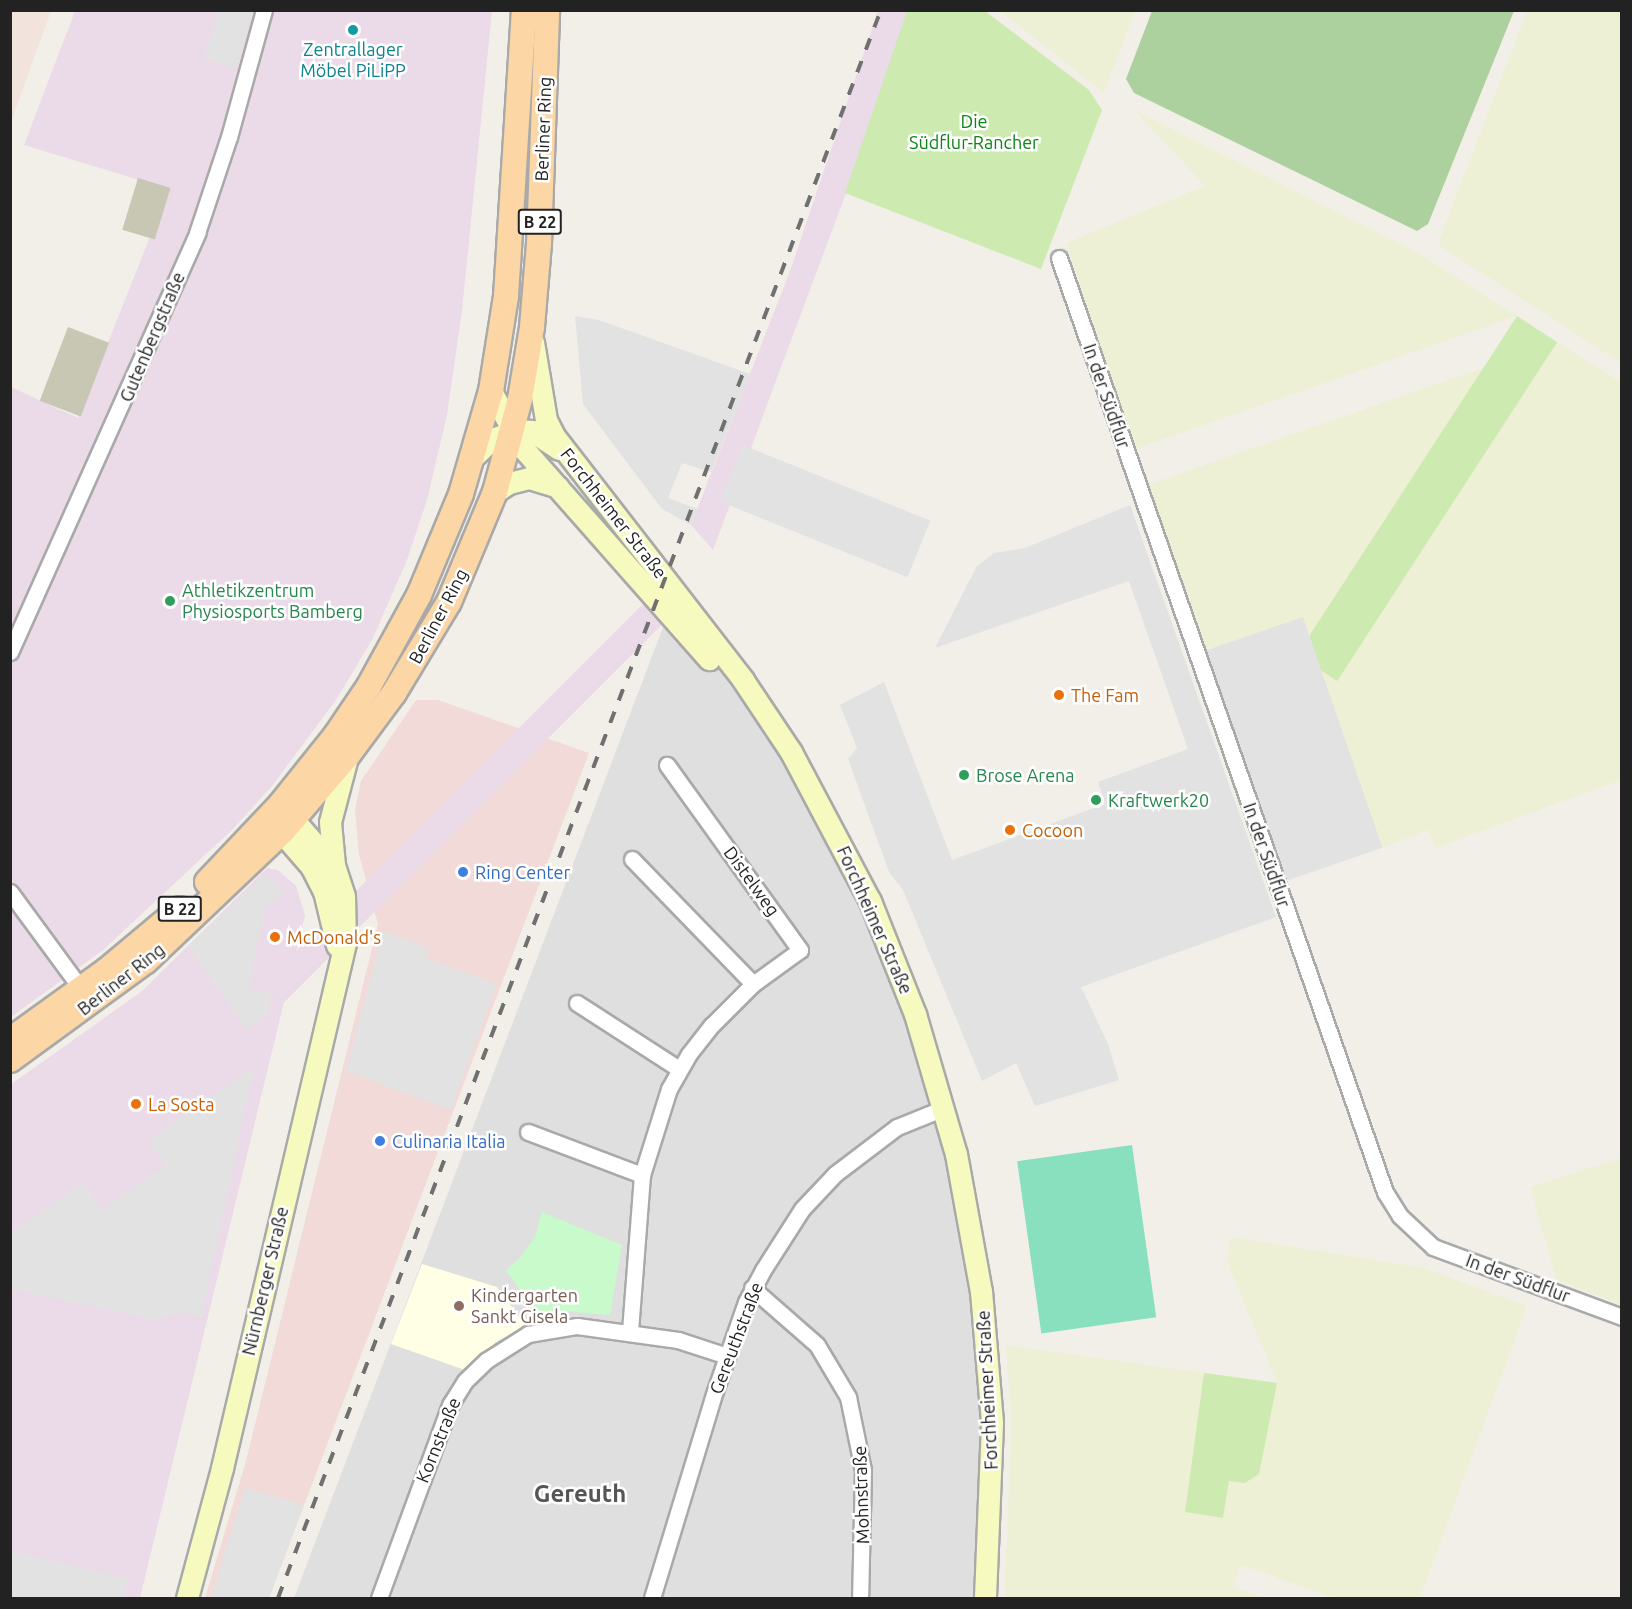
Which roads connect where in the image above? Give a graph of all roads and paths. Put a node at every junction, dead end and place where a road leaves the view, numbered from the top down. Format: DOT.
graph roads {
  1 [pos="264,10"];
  2 [pos="524,10"];
  3 [pos="547,10"];
  4 [pos="1059,258"];
  5 [pos="532,327"];
  6 [pos="491,391"];
  7 [pos="512,431"];
  8 [pos="564,453"];
  9 [pos="475,455"];
  10 [pos="562,489"];
  11 [pos="495,492"];
  12 [pos="10,652"];
  13 [pos="348,755"];
  14 [pos="667,765"];
  15 [pos="281,818"];
  16 [pos="632,859"];
  17 [pos="334,866"];
  18 [pos="10,892"];
  19 [pos="340,963"];
  20 [pos="753,984"];
  21 [pos="86,996"];
  22 [pos="577,1003"];
  23 [pos="10,1040"];
  24 [pos="10,1060"];
  25 [pos="679,1069"];
  26 [pos="932,1113"];
  27 [pos="528,1132"];
  28 [pos="642,1175"];
  29 [pos="752,1288"];
  30 [pos="1622,1317"];
  31 [pos="630,1331"];
  32 [pos="727,1356"];
  33 [pos="187,1599"];
  34 [pos="379,1599"];
  35 [pos="652,1599"];
  36 [pos="860,1599"];
  37 [pos="973,1599"];
  38 [pos="985,1599"];
  1 -- 12 [label="street, Gutenbergstraße"];
  2 -- 6 [label="main road, Berliner Ring / B 22"];
  3 -- 5 [label="main road, Berliner Ring / B 22"];
  4 -- 30 [label="street, In der Südflur"];
  5 -- 7 [label="main road, Berliner Ring / B 22"];
  5 -- 8 [label="street, Forchheimer Straße"];
  6 -- 7 [label="street, Forchheimer Straße"];
  6 -- 9 [label="main road, Berliner Ring / B 22"];
  7 -- 8 [label="street"];
  7 -- 9 [label="street"];
  7 -- 10 [label="street, Forchheimer Straße"];
  7 -- 11 [label="main road, Berliner Ring / B 22"];
  8 -- 38 [label="street, Forchheimer Straße"];
  9 -- 15 [label="main road, Berliner Ring / B 22"];
  10 -- 11 [label="street"];
  10 -- 26 [label="street, Forchheimer Straße"];
  11 -- 13 [label="main road, Berliner Ring / B 22"];
  13 -- 15 [label="main road, Berliner Ring / B 22"];
  13 -- 17 [label="street"];
  14 -- 20 [label="street, Distelweg"];
  15 -- 17 [label="street, Nürnberger Straße"];
  15 -- 19 [label="street, Nürnberger Straße"];
  15 -- 21 [label="main road, Berliner Ring / B 22"];
  16 -- 20 [label="street"];
  17 -- 19 [label="street, Nürnberger Straße"];
  18 -- 21 [label="street"];
  19 -- 33 [label="street, Nürnberger Straße"];
  20 -- 25 [label="street, Distelweg"];
  21 -- 23 [label="main road, Berliner Ring / B 22"];
  21 -- 24 [label="main road, Berliner Ring / B 22"];
  22 -- 25 [label="street"];
  25 -- 28 [label="street, Distelweg"];
  26 -- 29 [label="street, Gereuthstraße"];
  26 -- 37 [label="street, Forchheimer Straße"];
  27 -- 28 [label="street"];
  28 -- 31 [label="street, Distelweg"];
  29 -- 32 [label="street, Gereuthstraße"];
  29 -- 36 [label="street, Mohnstraße"];
  31 -- 32 [label="street, Kornstraße"];
  31 -- 34 [label="street, Kornstraße"];
  32 -- 35 [label="street, Gereuthstraße"];
}
